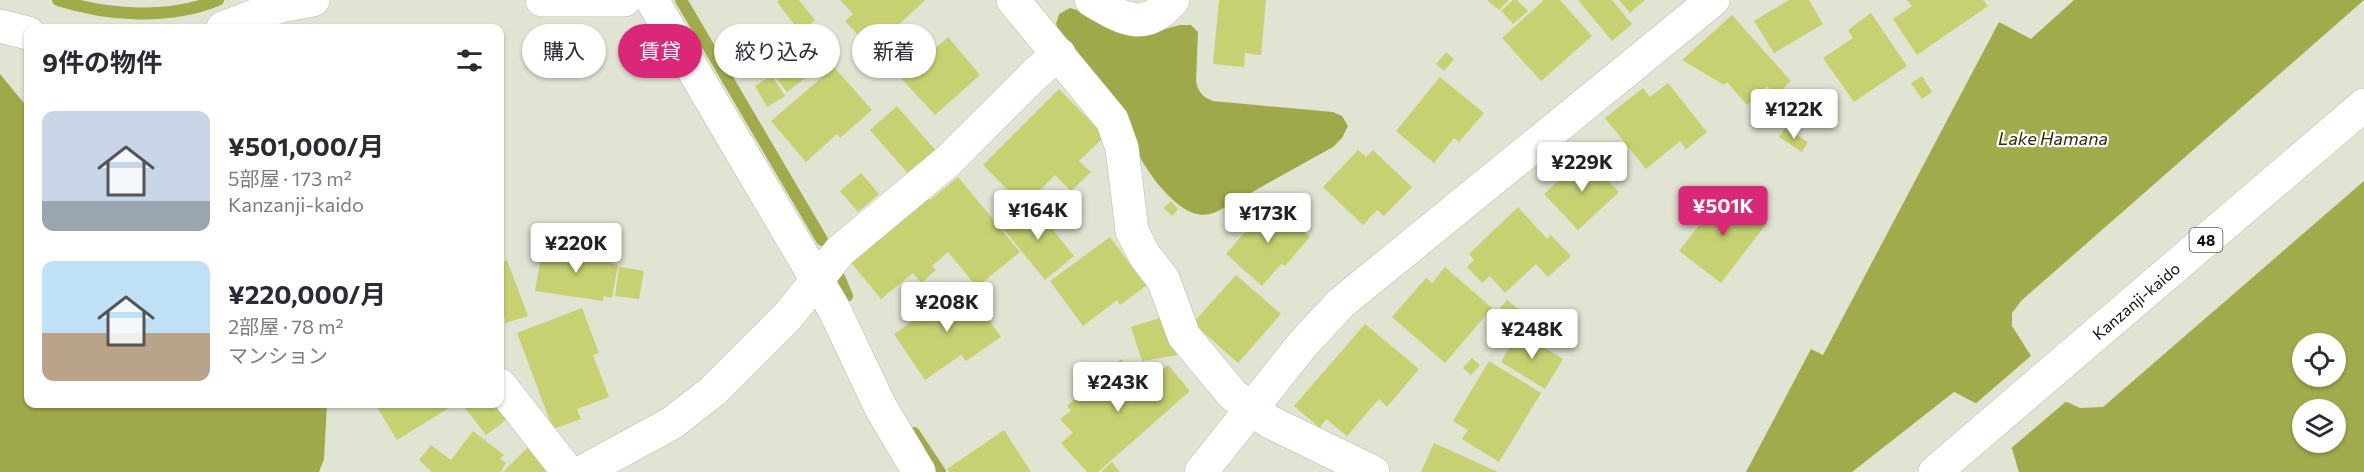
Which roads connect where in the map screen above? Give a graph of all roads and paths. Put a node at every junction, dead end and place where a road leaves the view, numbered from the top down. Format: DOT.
graph roads {
  1 [pos="313,0"];
  2 [pos="543,0"];
  3 [pos="624,0"];
  4 [pos="652,0"];
  5 [pos="1013,0"];
  6 [pos="1091,0"];
  7 [pos="1173,0"];
  8 [pos="1713,0"];
  9 [pos="234,24"];
  10 [pos="0,26"];
  11 [pos="24,32"];
  12 [pos="1059,54"];
  13 [pos="2364,105"];
  14 [pos="817,279"];
  15 [pos="504,390"];
  16 [pos="1251,409"];
  17 [pos="568,472"];
  18 [pos="582,472"];
  19 [pos="919,472"];
  20 [pos="1201,472"];
  21 [pos="1374,472"];
  22 [pos="1935,472"];
  1 -- 9 [label="street"];
  2 -- 3 [label="street"];
  4 -- 14 [label="street"];
  5 -- 12 [label="street"];
  6 -- 7 [label="street"];
  8 -- 16 [label="street"];
  10 -- 11 [label="street"];
  12 -- 14 [label="street"];
  12 -- 16 [label="street"];
  13 -- 22 [label="street, Kanzanji-kaido / 48"];
  14 -- 18 [label="street"];
  14 -- 19 [label="street"];
  15 -- 17 [label="street"];
  16 -- 20 [label="street"];
  16 -- 21 [label="street"];
}
